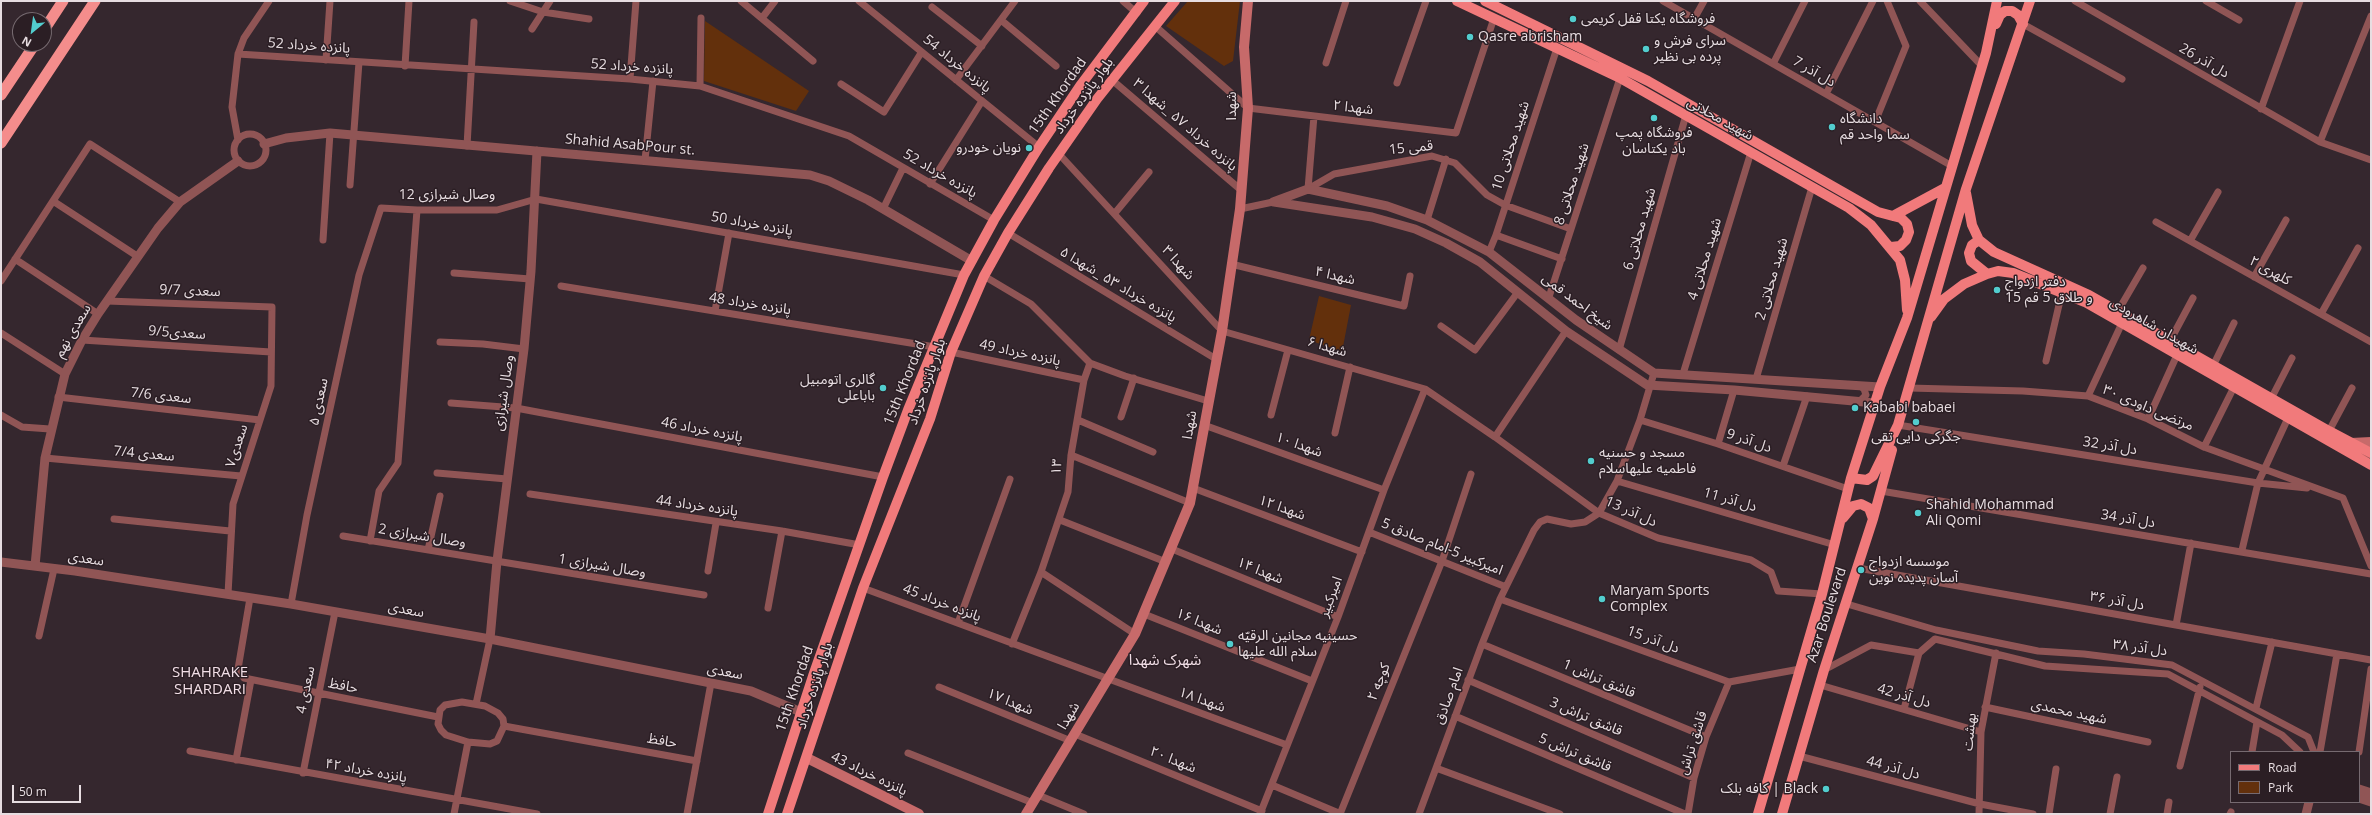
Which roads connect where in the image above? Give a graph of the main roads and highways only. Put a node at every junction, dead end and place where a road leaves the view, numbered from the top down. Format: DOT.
graph roads {
  1 [pos="63,1"];
  2 [pos="95,1"];
  3 [pos="1144,1"];
  4 [pos="1175,1"];
  5 [pos="1248,1"];
  6 [pos="1457,1"];
  7 [pos="1484,1"];
  8 [pos="1997,1"];
  9 [pos="2030,1"];
  10 [pos="52,18"];
  11 [pos="2022,24"];
  12 [pos="30,52"];
  13 [pos="1986,53"];
  14 [pos="1,95"];
  15 [pos="1,143"];
  16 [pos="1945,188"];
  17 [pos="1966,189"];
  18 [pos="1893,216"];
  19 [pos="1980,240"];
  20 [pos="1891,247"];
  21 [pos="1987,274"];
  22 [pos="1907,318"];
  23 [pos="1926,324"];
  24 [pos="1898,425"];
  25 [pos="2371,442"];
  26 [pos="2351,443"];
  27 [pos="2371,453"];
  28 [pos="2371,465"];
  29 [pos="1851,478"];
  30 [pos="1873,519"];
  31 [pos="1840,527"];
  32 [pos="807,758"];
  33 [pos="768,814"];
  34 [pos="787,814"];
  35 [pos="920,814"];
  36 [pos="1026,814"];
  37 [pos="1758,814"];
  38 [pos="1782,814"];
  1 -- 10 [label="highway"];
  2 -- 15 [label="highway"];
  3 -- 33 [label="main road, 15th Khordad"];
  4 -- 32 [label="main road, بلوار پانزده خرداد"];
  5 -- 36 [label="main road, شهدا"];
  6 -- 20 [label="main road, شهید محلاتی"];
  7 -- 18 [label="main road, شهید محلاتی"];
  8 -- 13 [label="main road"];
  9 -- 11 [label="main road"];
  11 -- 13 [label="main road"];
  11 -- 17 [label="main road"];
  12 -- 14 [label="highway"];
  13 -- 16 [label="main road, Azar Boulevard"];
  16 -- 18 [label="main road"];
  16 -- 22 [label="main road, Azar Boulevard"];
  17 -- 19 [label="main road, شهیدان شاهرودی"];
  17 -- 23 [label="main road"];
  18 -- 20 [label="main road, شهید محلاتی"];
  19 -- 21 [label="main road"];
  19 -- 26 [label="main road, شهیدان شاهرودی"];
  20 -- 22 [label="main road, شهید محلاتی"];
  21 -- 23 [label="main road, شهیدان شاهرودی"];
  21 -- 28 [label="main road, شهیدان شاهرودی"];
  22 -- 29 [label="main road, Azar Boulevard"];
  23 -- 24 [label="main road"];
  24 -- 29 [label="main road"];
  24 -- 30 [label="main road, Azar Boulevard"];
  25 -- 26 [label="main road"];
  26 -- 27 [label="main road, شهیدان شاهرودی"];
  29 -- 31 [label="main road, Azar Boulevard"];
  30 -- 31 [label="main road"];
  30 -- 38 [label="main road, Azar Boulevard"];
  31 -- 37 [label="main road, Azar Boulevard"];
  32 -- 34 [label="main road, بلوار پانزده خرداد"];
  32 -- 35 [label="main road, پانزده خرداد 43"];
}
